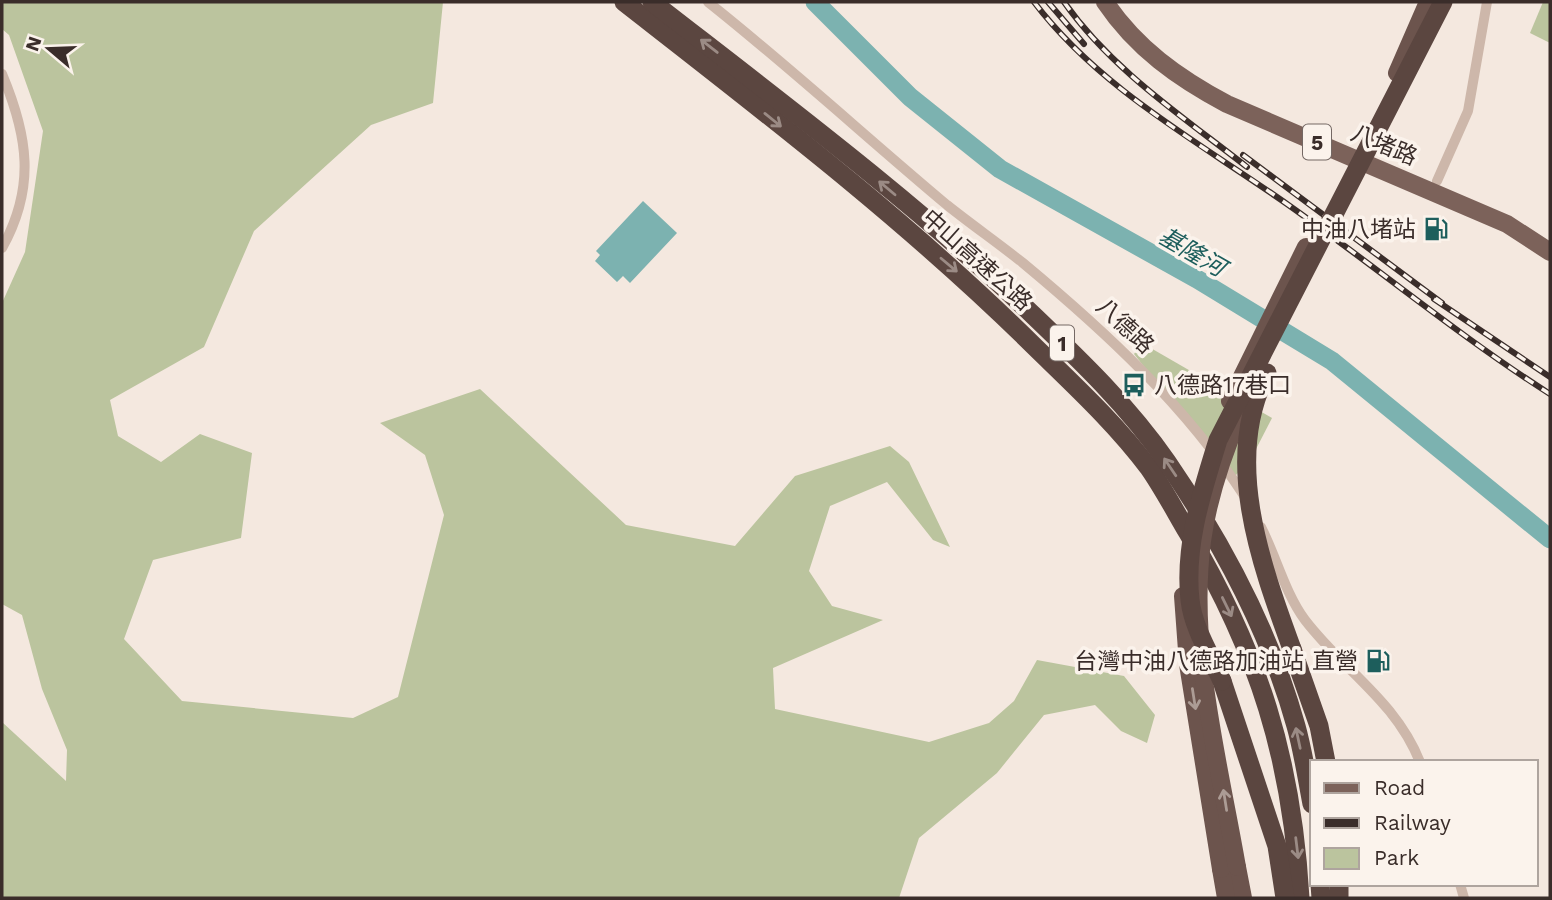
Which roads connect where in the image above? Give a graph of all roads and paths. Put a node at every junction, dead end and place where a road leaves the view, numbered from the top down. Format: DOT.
graph roads {
  1 [pos="624,2"];
  2 [pos="652,2"];
  3 [pos="708,2"];
  4 [pos="1105,2"];
  5 [pos="1119,2"];
  6 [pos="1428,2"];
  7 [pos="1433,2"];
  8 [pos="1443,2"];
  9 [pos="1450,2"];
  10 [pos="1458,2"];
  11 [pos="1487,2"];
  12 [pos="1397,73"];
  13 [pos="2,74"];
  14 [pos="1437,181"];
  15 [pos="1550,238"];
  16 [pos="2,248"];
  17 [pos="1550,252"];
  18 [pos="1326,760"];
  19 [pos="1419,760"];
  20 [pos="1310,794"];
  21 [pos="1229,868"];
  22 [pos="1226,898"];
  23 [pos="1243,898"];
  24 [pos="1285,898"];
  25 [pos="1300,898"];
  1 -- 25 [label="highway, 中山高速公路 / 1, one-way"];
  20 -- 2 [label="highway, 中山高速公路 / 1, one-way"];
  3 -- 19 [label="street, 八德路"];
  4 -- 17 [label="main road, 八堵路 / 5"];
  5 -- 14 [label="main road, 八堵路 / 5"];
  6 -- 12 [label="highway"];
  7 -- 12 [label="highway"];
  8 -- 24 [label="highway, bridge"];
  21 -- 9 [label="highway, one-way, bridge"];
  10 -- 18 [label="highway, bridge"];
  11 -- 14 [label="street"];
  12 -- 21 [label="highway, one-way, bridge"];
  13 -- 16 [label="street"];
  14 -- 15 [label="main road, 八堵路 / 5"];
  21 -- 22 [label="highway"];
  21 -- 23 [label="highway"];
}
